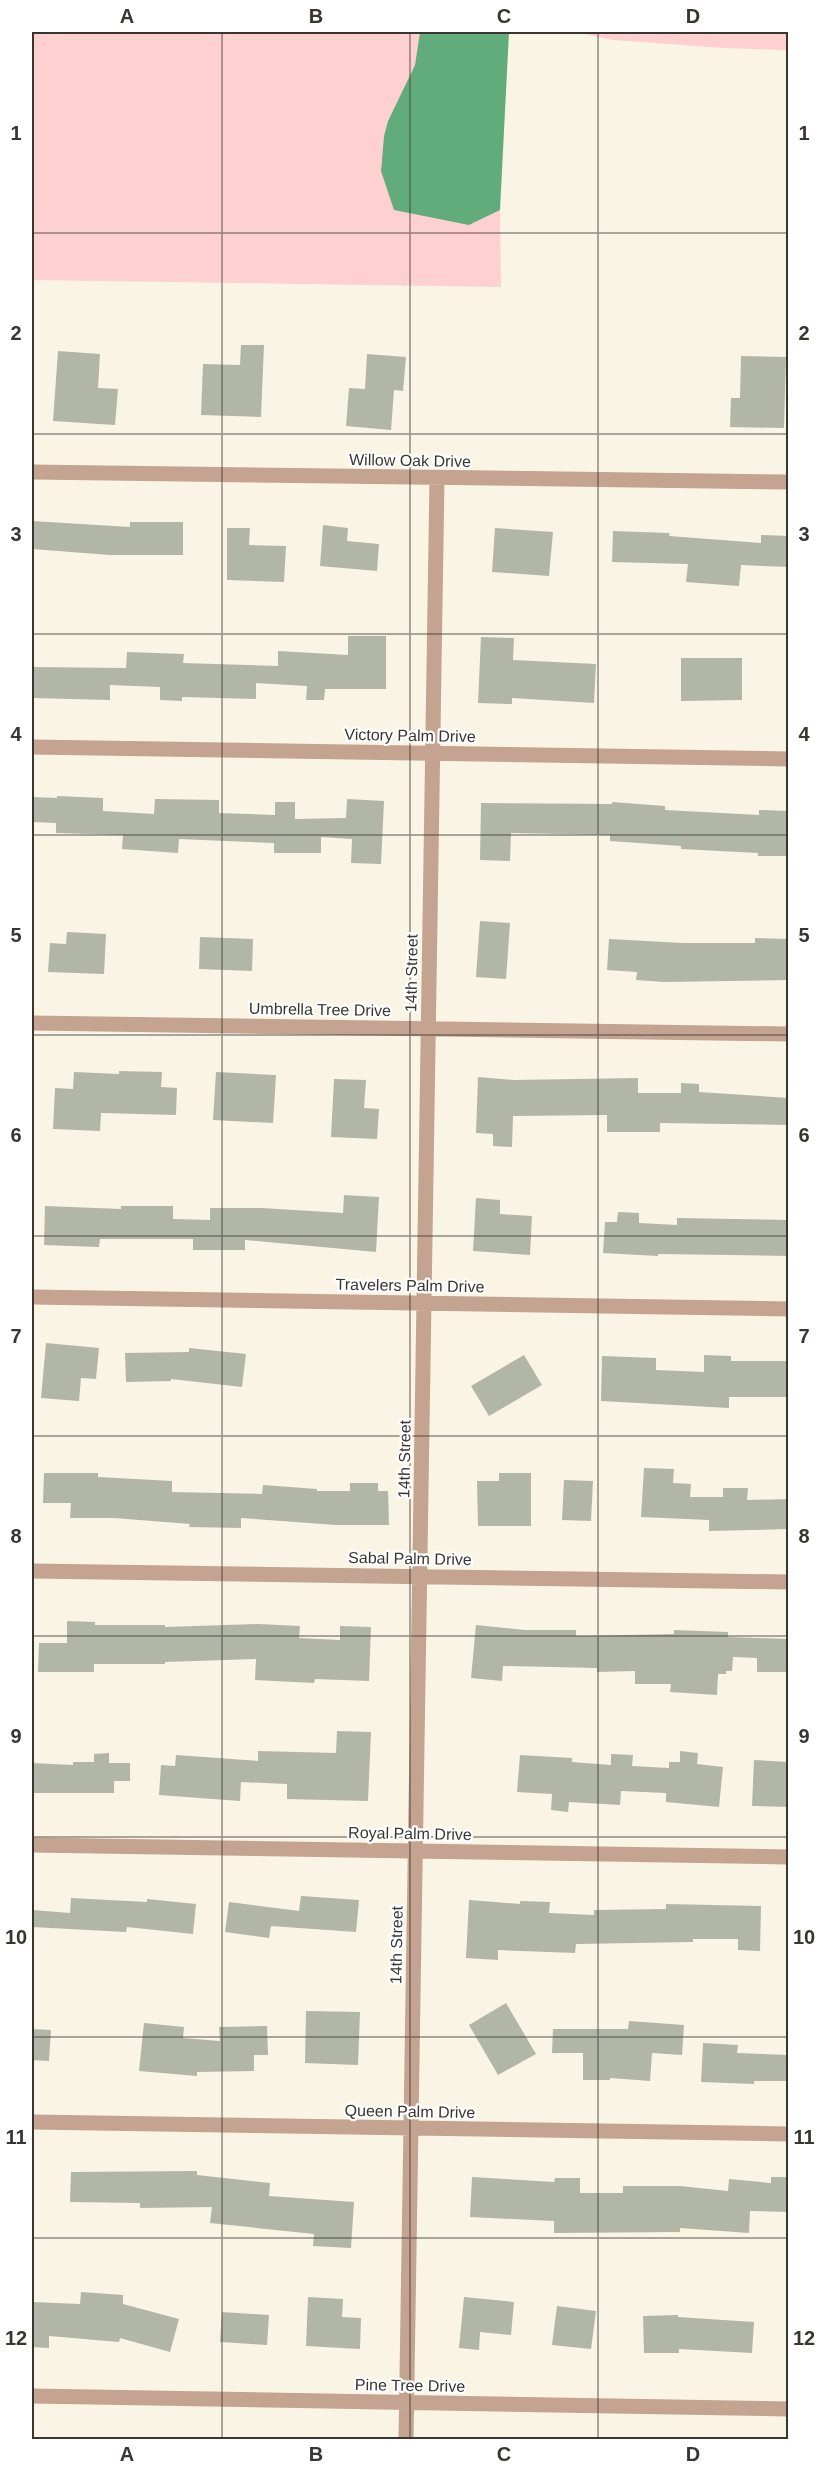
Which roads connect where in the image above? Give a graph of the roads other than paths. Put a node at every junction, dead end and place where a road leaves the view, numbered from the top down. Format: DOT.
graph roads {
  1 [pos="32,472"];
  2 [pos="437,478"];
  3 [pos="789,482"];
  4 [pos="32,747"];
  5 [pos="433,753"];
  6 [pos="789,759"];
  7 [pos="32,1023"];
  8 [pos="428,1029"];
  9 [pos="789,1034"];
  10 [pos="32,1297"];
  11 [pos="424,1303"];
  12 [pos="789,1309"];
  13 [pos="32,1571"];
  14 [pos="420,1576"];
  15 [pos="789,1582"];
  16 [pos="32,1845"];
  17 [pos="416,1851"];
  18 [pos="789,1857"];
  19 [pos="32,2122"];
  20 [pos="411,2129"];
  21 [pos="789,2134"];
  22 [pos="32,2397"];
  23 [pos="407,2403"];
  24 [pos="789,2409"];
  25 [pos="406,2439"];
  1 -- 2 [label="street, Willow Oak Drive"];
  2 -- 3 [label="street, Willow Oak Drive"];
  2 -- 5 [label="street, 14th Street"];
  4 -- 5 [label="street, Victory Palm Drive"];
  5 -- 6 [label="street, Victory Palm Drive"];
  5 -- 8 [label="street, 14th Street"];
  7 -- 8 [label="street, Umbrella Tree Drive"];
  8 -- 9 [label="street, Umbrella Tree Drive"];
  8 -- 11 [label="street, 14th Street"];
  10 -- 11 [label="street, Travelers Palm Drive"];
  11 -- 12 [label="street, Travelers Palm Drive"];
  11 -- 14 [label="street, 14th Street"];
  13 -- 14 [label="street, Sabal Palm Drive"];
  14 -- 15 [label="street, Sabal Palm Drive"];
  14 -- 17 [label="street, 14th Street"];
  16 -- 17 [label="street, Royal Palm Drive"];
  17 -- 18 [label="street, Royal Palm Drive"];
  17 -- 20 [label="street, 14th Street"];
  19 -- 20 [label="street, Queen Palm Drive"];
  20 -- 21 [label="street, Queen Palm Drive"];
  20 -- 23 [label="street, 14th Street"];
  22 -- 23 [label="street, Pine Tree Drive"];
  23 -- 24 [label="street, Pine Tree Drive"];
  23 -- 25 [label="street, 14th Street"];
}
